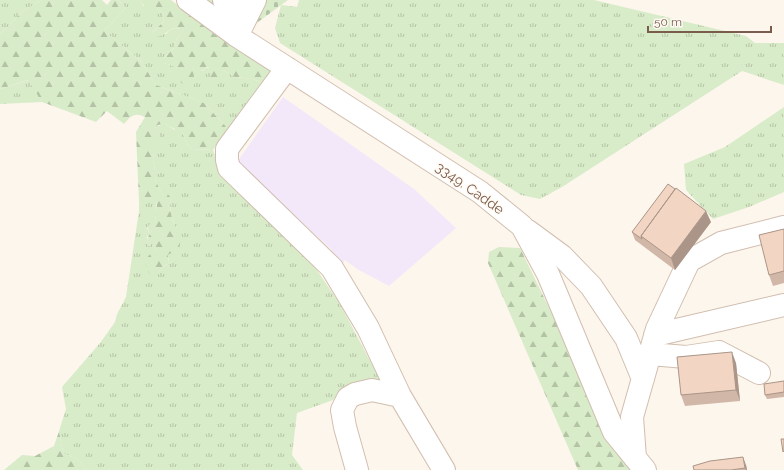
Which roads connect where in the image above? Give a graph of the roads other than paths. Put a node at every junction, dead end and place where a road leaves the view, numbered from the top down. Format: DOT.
graph roads {
  1 [pos="188,0"];
  2 [pos="224,0"];
  3 [pos="246,18"];
  4 [pos="287,68"];
  5 [pos="522,226"];
  6 [pos="784,227"];
  7 [pos="784,305"];
  8 [pos="653,345"];
  9 [pos="759,372"];
  10 [pos="643,379"];
  11 [pos="400,396"];
  12 [pos="640,464"];
  13 [pos="357,470"];
  14 [pos="444,470"];
  1 -- 3 [label="street, 3349. Cadde"];
  2 -- 3 [label="street"];
  3 -- 4 [label="street, 3349. Cadde"];
  4 -- 5 [label="street, 3349. Cadde"];
  4 -- 11 [label="street"];
  5 -- 10 [label="street"];
  5 -- 12 [label="street, 3349. Cadde"];
  6 -- 8 [label="street"];
  7 -- 8 [label="street"];
  8 -- 9 [label="street"];
  8 -- 10 [label="street"];
  10 -- 12 [label="street"];
  11 -- 13 [label="street"];
  11 -- 14 [label="street"];
}
